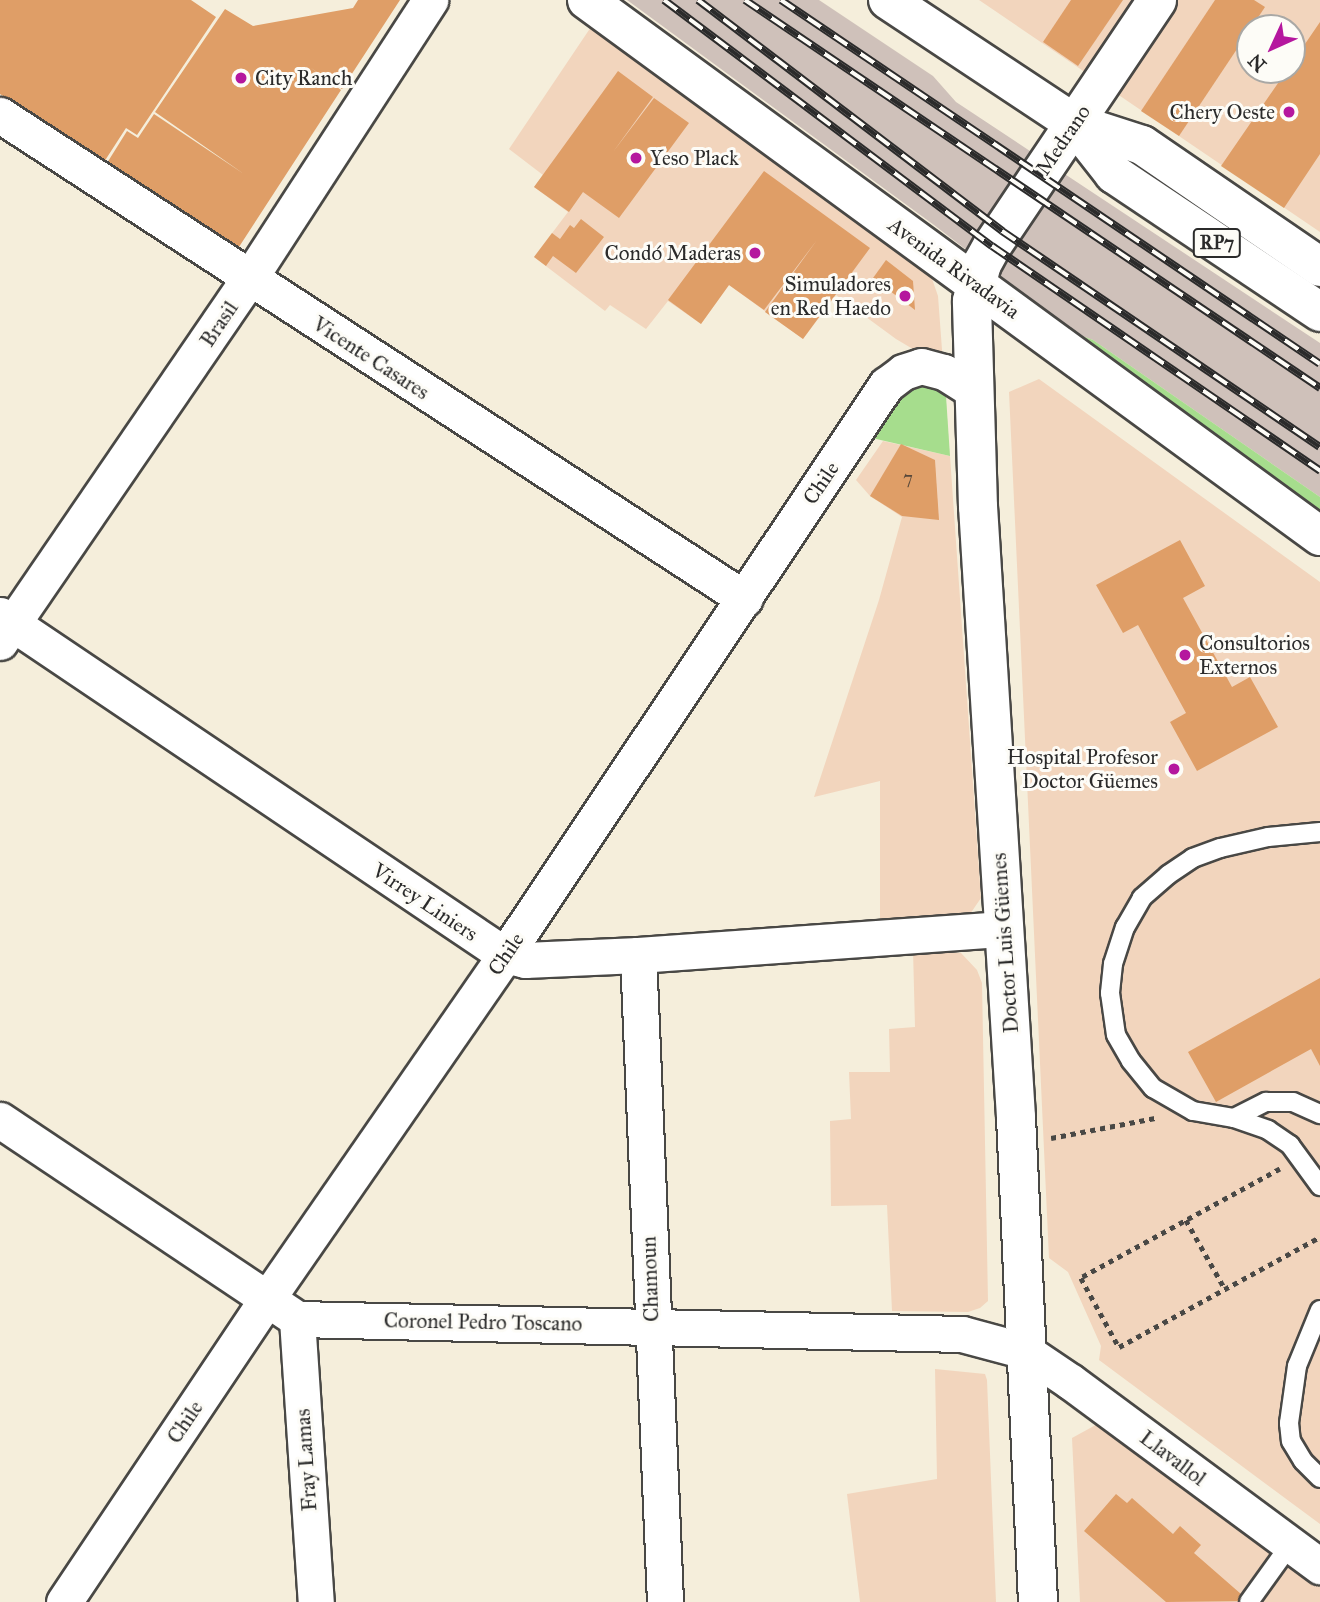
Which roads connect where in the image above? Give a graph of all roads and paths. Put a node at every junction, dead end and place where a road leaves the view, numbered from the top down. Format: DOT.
graph roads {
  1 [pos="430,0"];
  2 [pos="587,0"];
  3 [pos="888,0"];
  4 [pos="1157,0"];
  5 [pos="0,115"];
  6 [pos="1074,124"];
  7 [pos="1320,267"];
  8 [pos="249,279"];
  9 [pos="976,284"];
  10 [pos="1320,312"];
  11 [pos="974,391"];
  12 [pos="1320,536"];
  13 [pos="745,598"];
  14 [pos="4,627"];
  15 [pos="1318,835"];
  16 [pos="1003,929"];
  17 [pos="505,955"];
  18 [pos="638,955"];
  19 [pos="1193,1111"];
  20 [pos="1320,1114"];
  21 [pos="1234,1118"];
  22 [pos="0,1120"];
  23 [pos="1043,1140"];
  24 [pos="1300,1157"];
  25 [pos="1320,1186"];
  26 [pos="1186,1220"];
  27 [pos="1320,1237"];
  28 [pos="1225,1289"];
  29 [pos="267,1300"];
  30 [pos="1320,1310"];
  31 [pos="297,1319"];
  32 [pos="651,1325"];
  33 [pos="1316,1330"];
  34 [pos="1025,1351"];
  35 [pos="1320,1478"];
  36 [pos="1290,1545"];
  37 [pos="1320,1566"];
  38 [pos="64,1602"];
  39 [pos="316,1602"];
  40 [pos="665,1602"];
  41 [pos="1038,1602"];
  42 [pos="1248,1602"];
  1 -- 8 [label="street, Brasil"];
  2 -- 9 [label="main road, Avenida Rivadavia"];
  3 -- 6 [label="main road, RP7"];
  4 -- 6 [label="main road, Medrano"];
  5 -- 8 [label="street, Vicente Casares"];
  6 -- 7 [label="main road, RP7"];
  6 -- 9 [label="main road, Medrano"];
  6 -- 10 [label="main road, RP7"];
  8 -- 13 [label="street, Vicente Casares"];
  8 -- 14 [label="street, Brasil"];
  9 -- 11 [label="main road, Doctor Luis Güemes"];
  9 -- 12 [label="main road, Avenida Rivadavia"];
  11 -- 13 [label="street, Chile"];
  11 -- 16 [label="main road, Doctor Luis Güemes"];
  13 -- 17 [label="street, Chile"];
  14 -- 17 [label="street, Virrey Liniers"];
  15 -- 19 [label="lane"];
  16 -- 18 [label="street, Virrey Liniers"];
  16 -- 34 [label="main road, Doctor Luis Güemes"];
  17 -- 18 [label="street, Virrey Liniers"];
  17 -- 29 [label="street, Chile"];
  18 -- 32 [label="street, Chamoun"];
  19 -- 21 [label="lane"];
  19 -- 23 [label="path"];
  20 -- 21 [label="lane"];
  21 -- 24 [label="lane"];
  22 -- 29 [label="street"];
  24 -- 25 [label="lane"];
  24 -- 26 [label="path"];
  26 -- 28 [label="path"];
  26 -- 28 [label="path"];
  27 -- 28 [label="path"];
  29 -- 31 [label="street"];
  29 -- 38 [label="street, Chile"];
  30 -- 33 [label="lane"];
  31 -- 32 [label="street, Coronel Pedro Toscano"];
  31 -- 39 [label="street, Fray Lamas"];
  32 -- 34 [label="street, Coronel Pedro Toscano"];
  32 -- 40 [label="street, Chamoun"];
  33 -- 35 [label="lane"];
  34 -- 36 [label="street, Llavallol"];
  34 -- 41 [label="main road, Doctor Luis Güemes"];
  36 -- 37 [label="street, Llavallol"];
  36 -- 42 [label="lane"];
}
